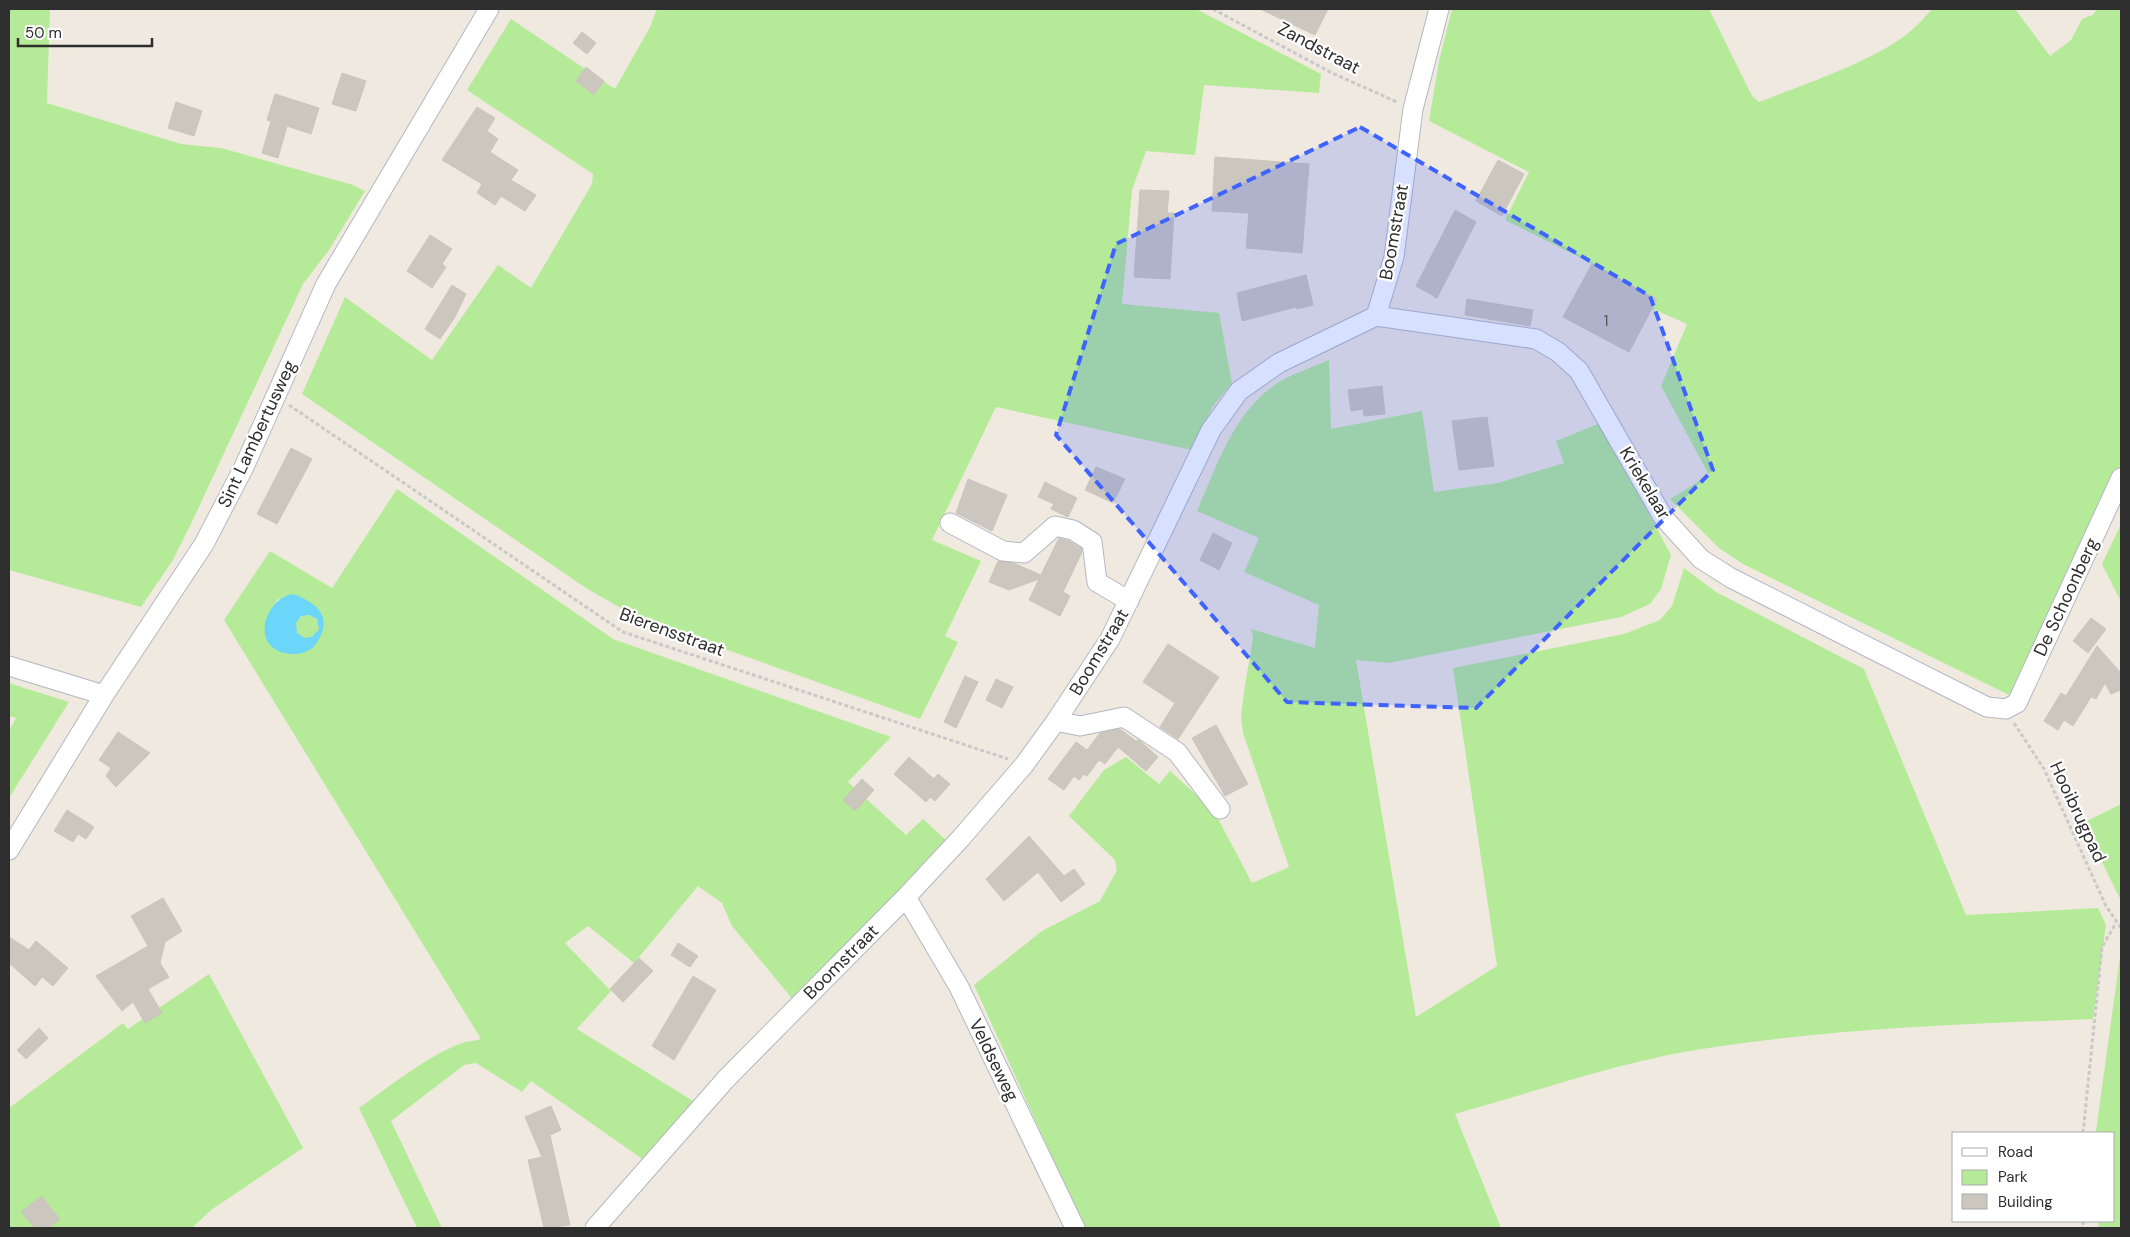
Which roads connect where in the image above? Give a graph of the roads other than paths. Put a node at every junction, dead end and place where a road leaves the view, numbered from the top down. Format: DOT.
graph roads {
  1 [pos="489,9"];
  2 [pos="1439,9"];
  3 [pos="1376,316"];
  4 [pos="2121,478"];
  5 [pos="950,523"];
  6 [pos="1129,601"];
  7 [pos="9,666"];
  8 [pos="104,695"];
  9 [pos="2006,709"];
  10 [pos="1056,721"];
  11 [pos="1220,809"];
  12 [pos="9,850"];
  13 [pos="906,897"];
  14 [pos="595,1228"];
  15 [pos="1075,1228"];
  1 -- 8 [label="street, Sint Lambertusweg"];
  2 -- 3 [label="street, Boomstraat"];
  3 -- 6 [label="street, Boomstraat"];
  3 -- 9 [label="street, Kriekelaar"];
  4 -- 9 [label="street, De Schoonberg"];
  5 -- 6 [label="street"];
  6 -- 10 [label="street, Boomstraat"];
  7 -- 8 [label="street"];
  8 -- 12 [label="street, Sint Lambertusweg"];
  10 -- 11 [label="street"];
  10 -- 13 [label="street, Boomstraat"];
  13 -- 14 [label="street, Boomstraat"];
  13 -- 15 [label="street, Veldseweg"];
}
